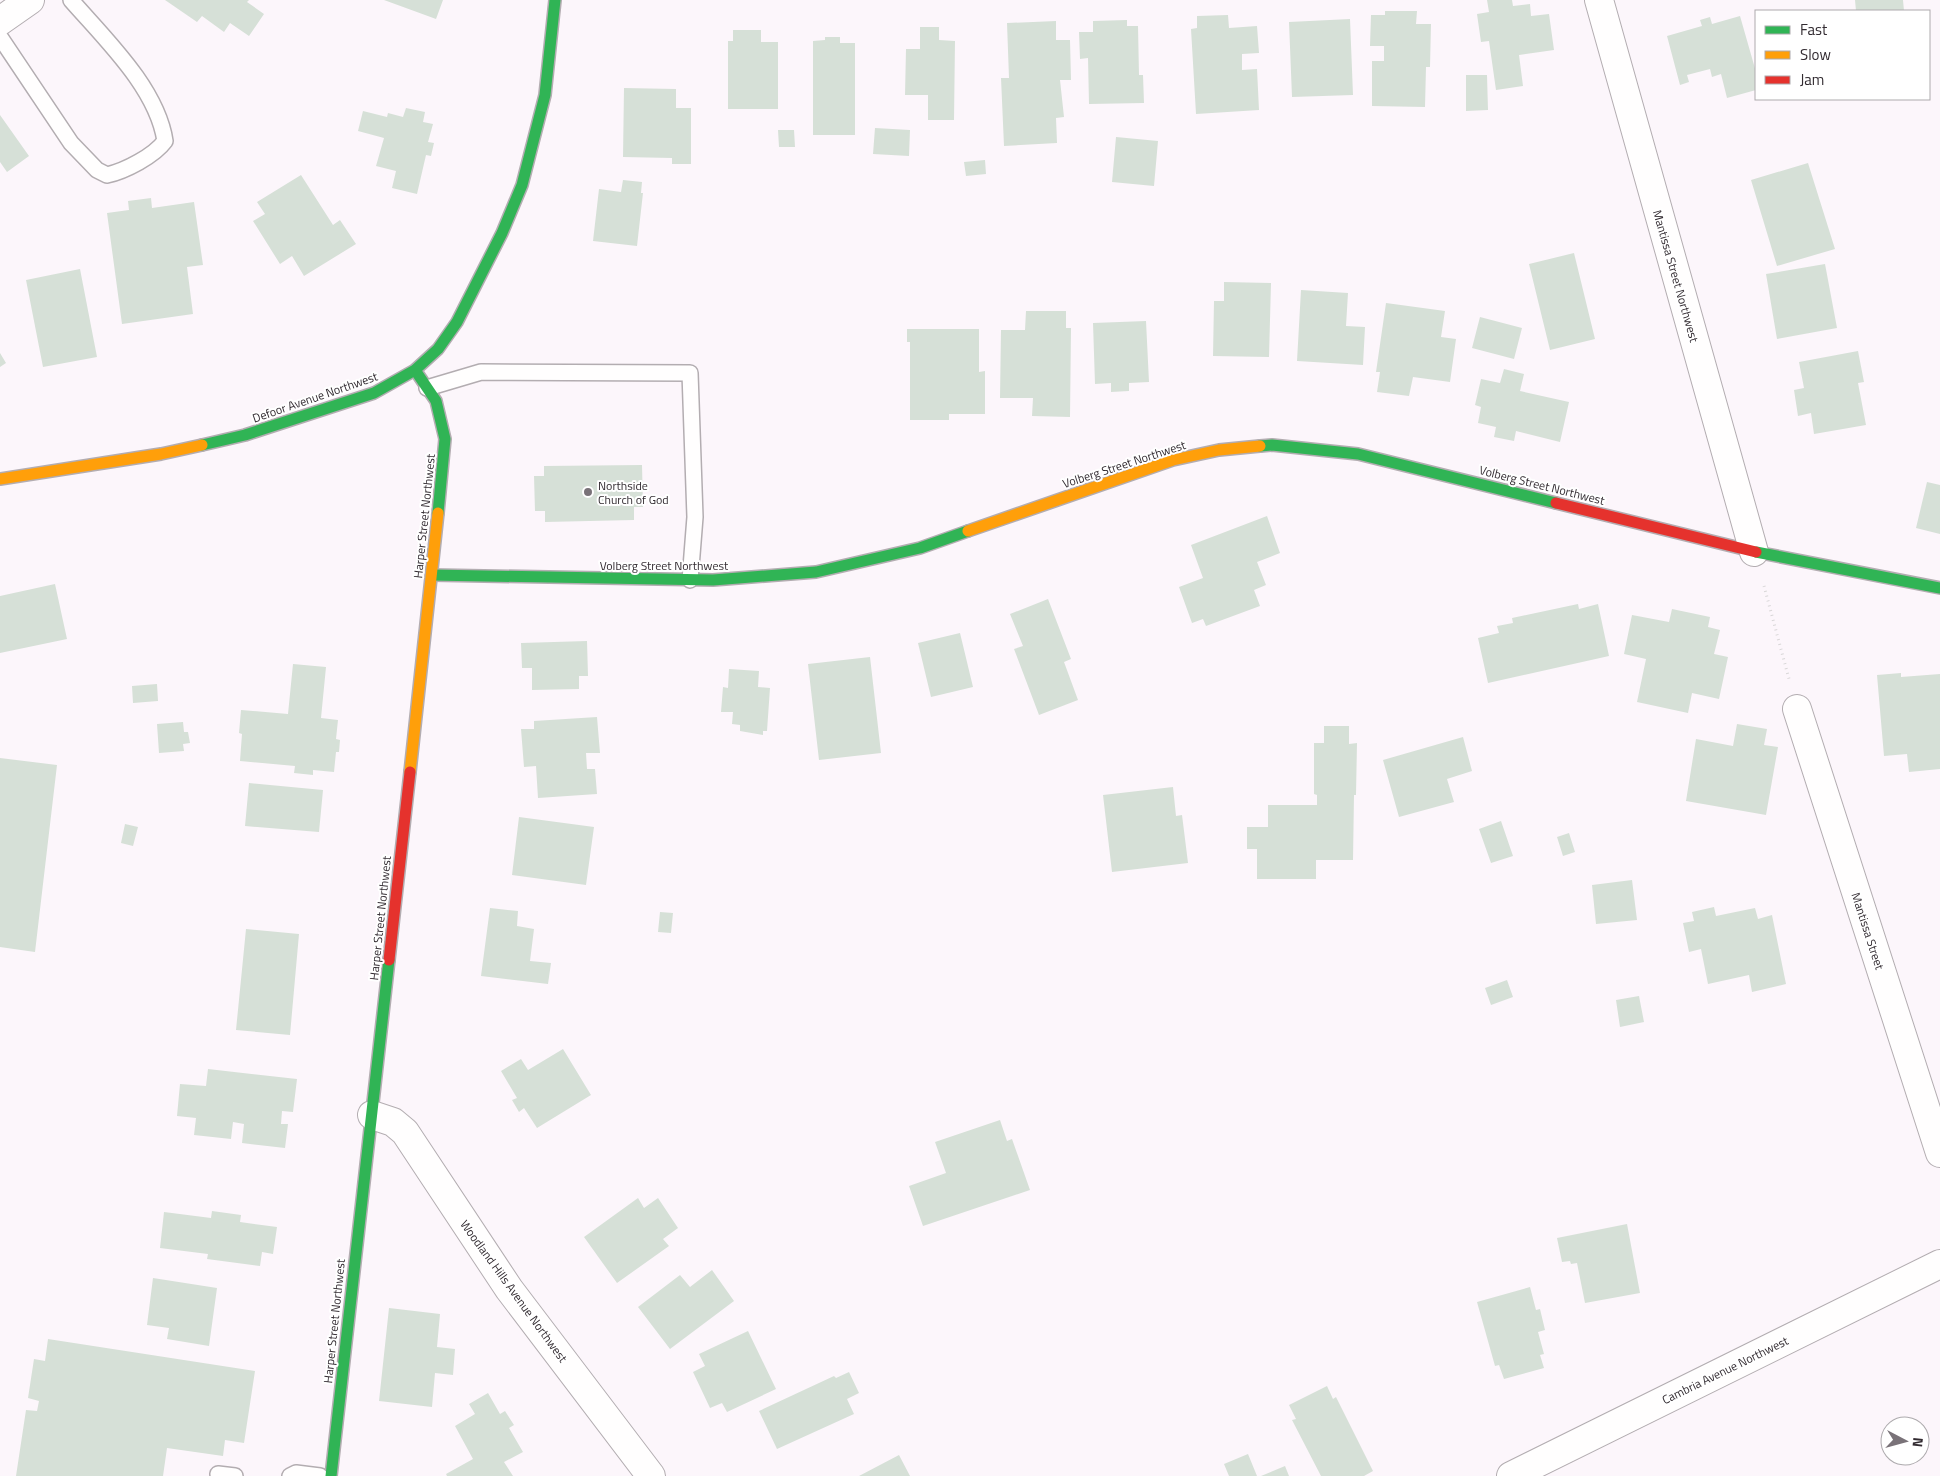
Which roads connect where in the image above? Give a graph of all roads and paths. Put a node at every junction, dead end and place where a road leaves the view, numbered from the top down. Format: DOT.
graph roads {
  1 [pos="30,0"];
  2 [pos="71,0"];
  3 [pos="555,0"];
  4 [pos="1599,0"];
  5 [pos="0,21"];
  6 [pos="0,37"];
  7 [pos="415,370"];
  8 [pos="427,388"];
  9 [pos="0,479"];
  10 [pos="1754,552"];
  11 [pos="432,575"];
  12 [pos="690,580"];
  13 [pos="1940,588"];
  14 [pos="1797,709"];
  15 [pos="372,1115"];
  16 [pos="1940,1153"];
  17 [pos="1940,1264"];
  18 [pos="218,1474"];
  19 [pos="235,1476"];
  20 [pos="290,1476"];
  21 [pos="320,1476"];
  22 [pos="331,1476"];
  23 [pos="651,1476"];
  24 [pos="1511,1476"];
  1 -- 5 [label="street"];
  2 -- 6 [label="lane"];
  3 -- 7 [label="street, Defoor Avenue Northwest"];
  4 -- 10 [label="street, Mantissa Street Northwest"];
  7 -- 8 [label="street, Harper Street Northwest"];
  7 -- 9 [label="street, Defoor Avenue Northwest"];
  8 -- 11 [label="street, Harper Street Northwest"];
  8 -- 12 [label="lane"];
  10 -- 12 [label="street, Volberg Street Northwest"];
  10 -- 13 [label="street, Volberg Street Northwest"];
  10 -- 14 [label="path"];
  11 -- 12 [label="street, Volberg Street Northwest"];
  11 -- 15 [label="street, Harper Street Northwest"];
  14 -- 16 [label="street, Mantissa Street"];
  15 -- 22 [label="street, Harper Street Northwest"];
  15 -- 23 [label="street, Woodland Hills Avenue Northwest"];
  17 -- 24 [label="street, Cambria Avenue Northwest"];
  18 -- 19 [label="lane"];
  20 -- 21 [label="lane"];
}
